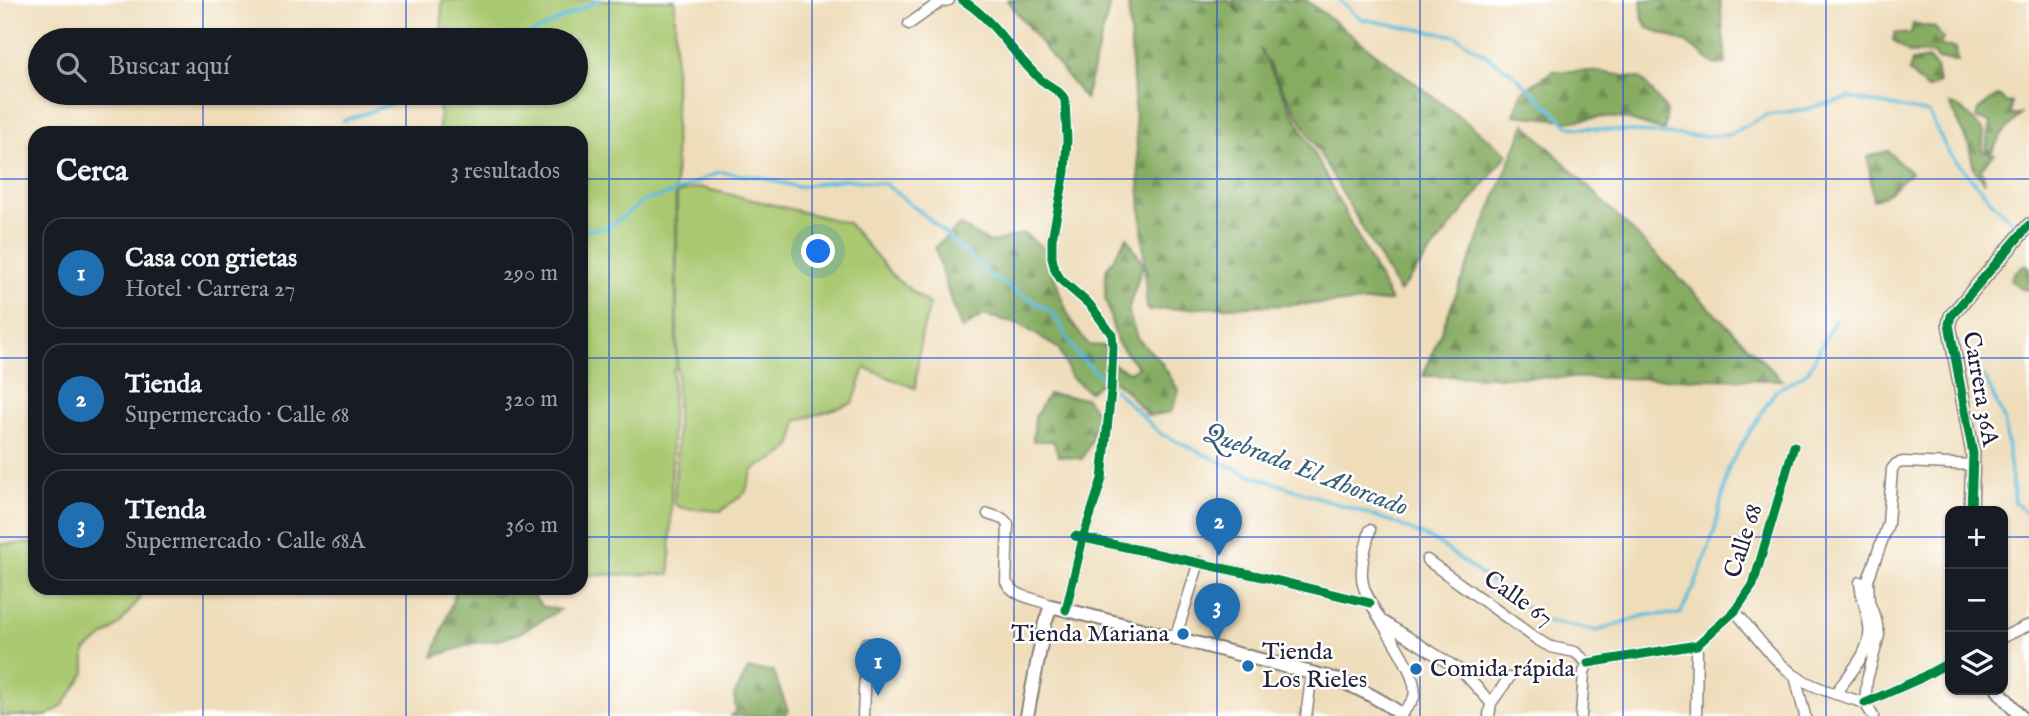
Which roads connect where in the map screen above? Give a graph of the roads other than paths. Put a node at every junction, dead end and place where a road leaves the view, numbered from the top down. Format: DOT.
graph roads {
  1 [pos="949,0"];
  2 [pos="962,0"];
  3 [pos="909,24"];
  4 [pos="2029,225"];
  5 [pos="1794,446"];
  6 [pos="1974,465"];
  7 [pos="1971,506"];
  8 [pos="988,514"];
  9 [pos="1370,530"];
  10 [pos="1079,537"];
  11 [pos="1427,560"];
  12 [pos="1199,562"];
  13 [pos="1860,582"];
  14 [pos="1370,603"];
  15 [pos="1051,606"];
  16 [pos="1066,610"];
  17 [pos="1735,611"];
  18 [pos="1380,620"];
  19 [pos="2029,625"];
  20 [pos="2008,635"];
  21 [pos="1175,639"];
  22 [pos="866,643"];
  23 [pos="1697,645"];
  24 [pos="1588,663"];
  25 [pos="1945,665"];
  26 [pos="1312,673"];
  27 [pos="1795,676"];
  28 [pos="1509,678"];
  29 [pos="1835,694"];
  30 [pos="2002,695"];
  31 [pos="1865,703"];
  32 [pos="1491,704"];
  33 [pos="1400,715"];
  34 [pos="863,716"];
  35 [pos="1027,716"];
  36 [pos="1306,716"];
  37 [pos="1489,716"];
  38 [pos="1581,716"];
  39 [pos="1696,716"];
  40 [pos="1805,716"];
  41 [pos="1873,716"];
  42 [pos="2020,716"];
  1 -- 3 [label="street"];
  2 -- 10 [label="street"];
  4 -- 6 [label="street, Carrera 36A"];
  5 -- 17 [label="street, Calle 68"];
  6 -- 7 [label="street, Carrera 36A"];
  6 -- 31 [label="street"];
  8 -- 15 [label="street"];
  9 -- 14 [label="street"];
  10 -- 12 [label="street"];
  10 -- 16 [label="street"];
  11 -- 24 [label="street, Calle 67"];
  12 -- 14 [label="street"];
  12 -- 21 [label="street"];
  13 -- 29 [label="street"];
  14 -- 18 [label="street"];
  15 -- 16 [label="street"];
  15 -- 35 [label="street"];
  16 -- 21 [label="street"];
  17 -- 23 [label="street, Calle 68"];
  17 -- 27 [label="street"];
  18 -- 32 [label="street"];
  18 -- 33 [label="street"];
  19 -- 20 [label="street"];
  21 -- 26 [label="street"];
  22 -- 34 [label="street"];
  23 -- 24 [label="street"];
  23 -- 39 [label="street"];
  24 -- 38 [label="street"];
  25 -- 31 [label="street"];
  26 -- 33 [label="street"];
  26 -- 36 [label="street"];
  27 -- 29 [label="street"];
  27 -- 40 [label="street"];
  28 -- 32 [label="street"];
  29 -- 31 [label="street"];
  30 -- 42 [label="street"];
  31 -- 41 [label="street"];
  32 -- 37 [label="street"];
}
